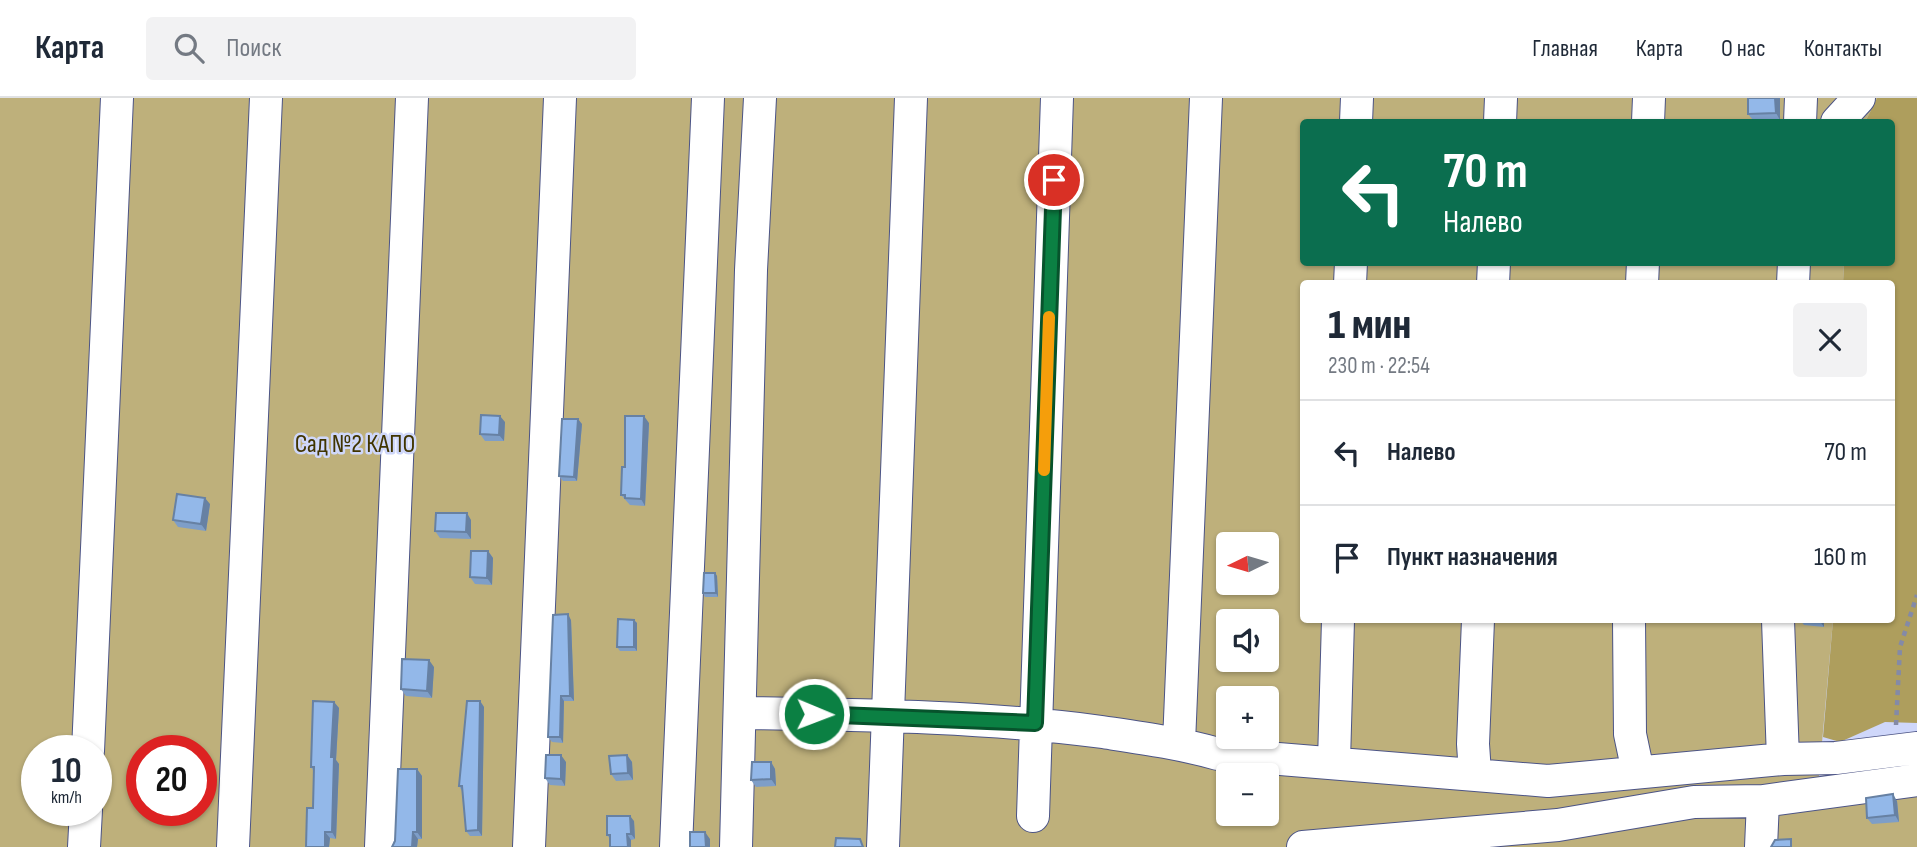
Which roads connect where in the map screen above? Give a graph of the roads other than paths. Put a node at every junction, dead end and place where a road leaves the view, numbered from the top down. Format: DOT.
graph roads {
  1 [pos="117,98"];
  2 [pos="266,98"];
  3 [pos="412,98"];
  4 [pos="561,98"];
  5 [pos="708,98"];
  6 [pos="760,98"];
  7 [pos="911,98"];
  8 [pos="1057,98"];
  9 [pos="1206,98"];
  10 [pos="1357,98"];
  11 [pos="1501,98"];
  12 [pos="1650,98"];
  13 [pos="1801,98"];
  14 [pos="1859,98"];
  15 [pos="1356,119"];
  16 [pos="1500,119"];
  17 [pos="1648,119"];
  18 [pos="1800,119"];
  19 [pos="1840,119"];
  20 [pos="1338,623"];
  21 [pos="1478,623"];
  22 [pos="1629,623"];
  23 [pos="1778,623"];
  24 [pos="740,713"];
  25 [pos="887,716"];
  26 [pos="1035,723"];
  27 [pos="89,735"];
  28 [pos="1179,743"];
  29 [pos="1905,749"];
  30 [pos="1783,759"];
  31 [pos="1334,761"];
  32 [pos="1638,772"];
  33 [pos="1475,773"];
  34 [pos="1917,780"];
  35 [pos="1763,801"];
  36 [pos="1033,816"];
  37 [pos="85,826"];
  38 [pos="1558,836"];
  39 [pos="1356,844"];
  40 [pos="84,847"];
  41 [pos="233,847"];
  42 [pos="381,847"];
  43 [pos="529,847"];
  44 [pos="676,847"];
  45 [pos="736,847"];
  46 [pos="883,847"];
  47 [pos="1303,847"];
  48 [pos="1761,847"];
  1 -- 27 [label="street"];
  2 -- 41 [label="street"];
  3 -- 42 [label="street"];
  4 -- 43 [label="street"];
  5 -- 44 [label="street"];
  6 -- 24 [label="street"];
  7 -- 25 [label="street"];
  8 -- 26 [label="street"];
  9 -- 28 [label="street"];
  10 -- 15 [label="street"];
  11 -- 16 [label="street"];
  12 -- 17 [label="street"];
  13 -- 18 [label="street"];
  14 -- 19 [label="street"];
  20 -- 31 [label="street"];
  21 -- 33 [label="street"];
  22 -- 32 [label="street"];
  23 -- 30 [label="street"];
  24 -- 25 [label="street"];
  24 -- 45 [label="street"];
  25 -- 26 [label="street"];
  25 -- 46 [label="street"];
  26 -- 28 [label="street"];
  26 -- 36 [label="street"];
  28 -- 31 [label="street"];
  29 -- 30 [label="street"];
  30 -- 32 [label="street"];
  31 -- 33 [label="street"];
  32 -- 33 [label="street"];
  34 -- 35 [label="street"];
  35 -- 38 [label="street"];
  35 -- 48 [label="street"];
  37 -- 40 [label="street"];
  38 -- 39 [label="street"];
  39 -- 47 [label="street"];
}
